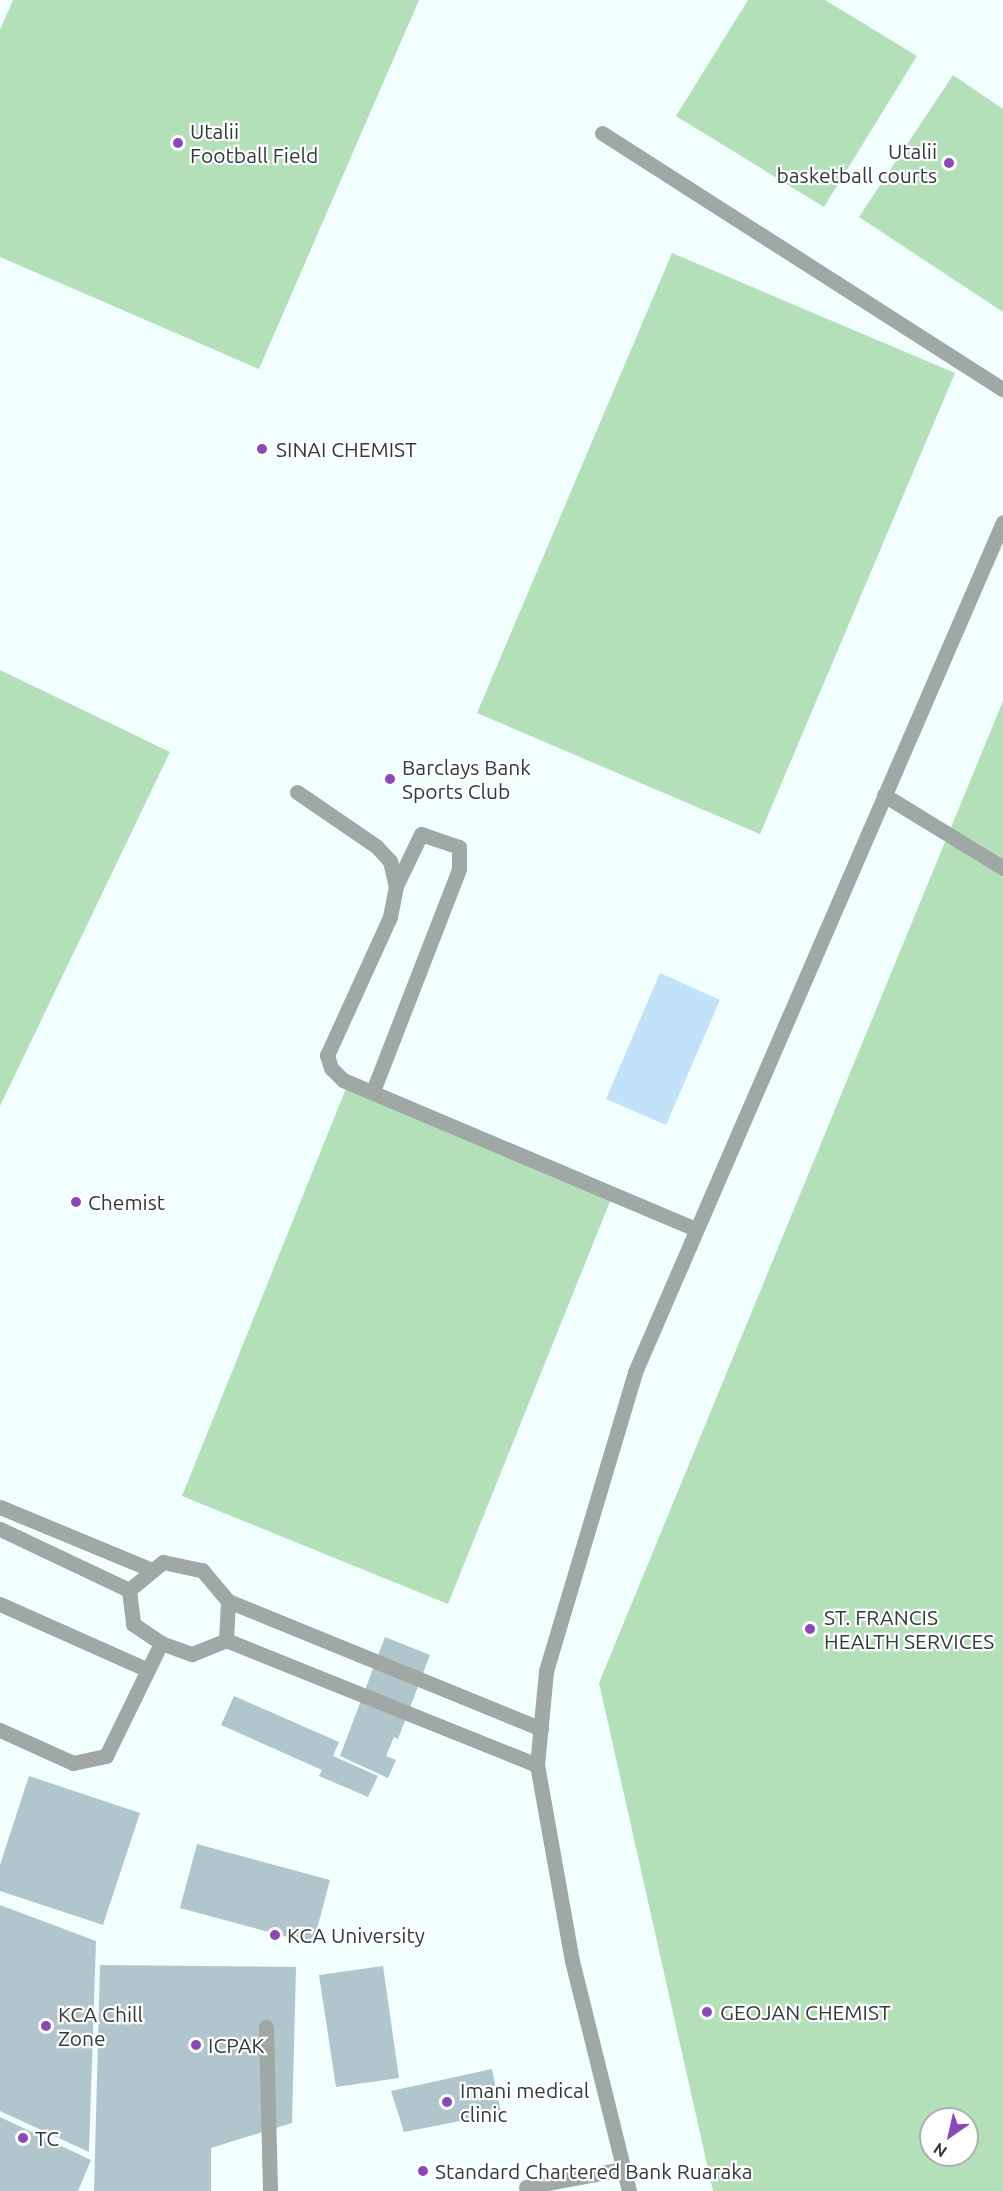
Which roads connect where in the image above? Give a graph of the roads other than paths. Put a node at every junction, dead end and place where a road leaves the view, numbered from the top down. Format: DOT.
graph roads {
  1 [pos="602,134"];
  2 [pos="1003,389"];
  3 [pos="1003,522"];
  4 [pos="297,792"];
  5 [pos="884,795"];
  6 [pos="1003,868"];
  7 [pos="396,886"];
  8 [pos="374,1091"];
  9 [pos="696,1229"];
  10 [pos="0,1507"];
  11 [pos="0,1529"];
  12 [pos="152,1570"];
  13 [pos="129,1590"];
  14 [pos="228,1601"];
  15 [pos="0,1604"];
  16 [pos="226,1640"];
  17 [pos="161,1644"];
  18 [pos="146,1669"];
  19 [pos="541,1729"];
  20 [pos="0,1730"];
  21 [pos="537,1765"];
  22 [pos="266,2026"];
  23 [pos="623,2169"];
  24 [pos="526,2187"];
  25 [pos="270,2191"];
  26 [pos="629,2191"];
  1 -- 2 [label="street"];
  3 -- 5 [label="street"];
  4 -- 7 [label="street"];
  5 -- 6 [label="street"];
  5 -- 9 [label="street"];
  7 -- 8 [label="street"];
  7 -- 8 [label="street"];
  8 -- 9 [label="street"];
  9 -- 19 [label="street"];
  10 -- 12 [label="street"];
  11 -- 13 [label="street"];
  12 -- 13 [label="street"];
  12 -- 14 [label="street"];
  13 -- 17 [label="street"];
  14 -- 16 [label="street"];
  14 -- 19 [label="street"];
  15 -- 18 [label="street"];
  16 -- 17 [label="street"];
  16 -- 21 [label="street"];
  17 -- 18 [label="street"];
  18 -- 20 [label="street"];
  19 -- 21 [label="street"];
  21 -- 23 [label="street"];
  22 -- 25 [label="street"];
  23 -- 24 [label="street"];
  23 -- 26 [label="street"];
}
